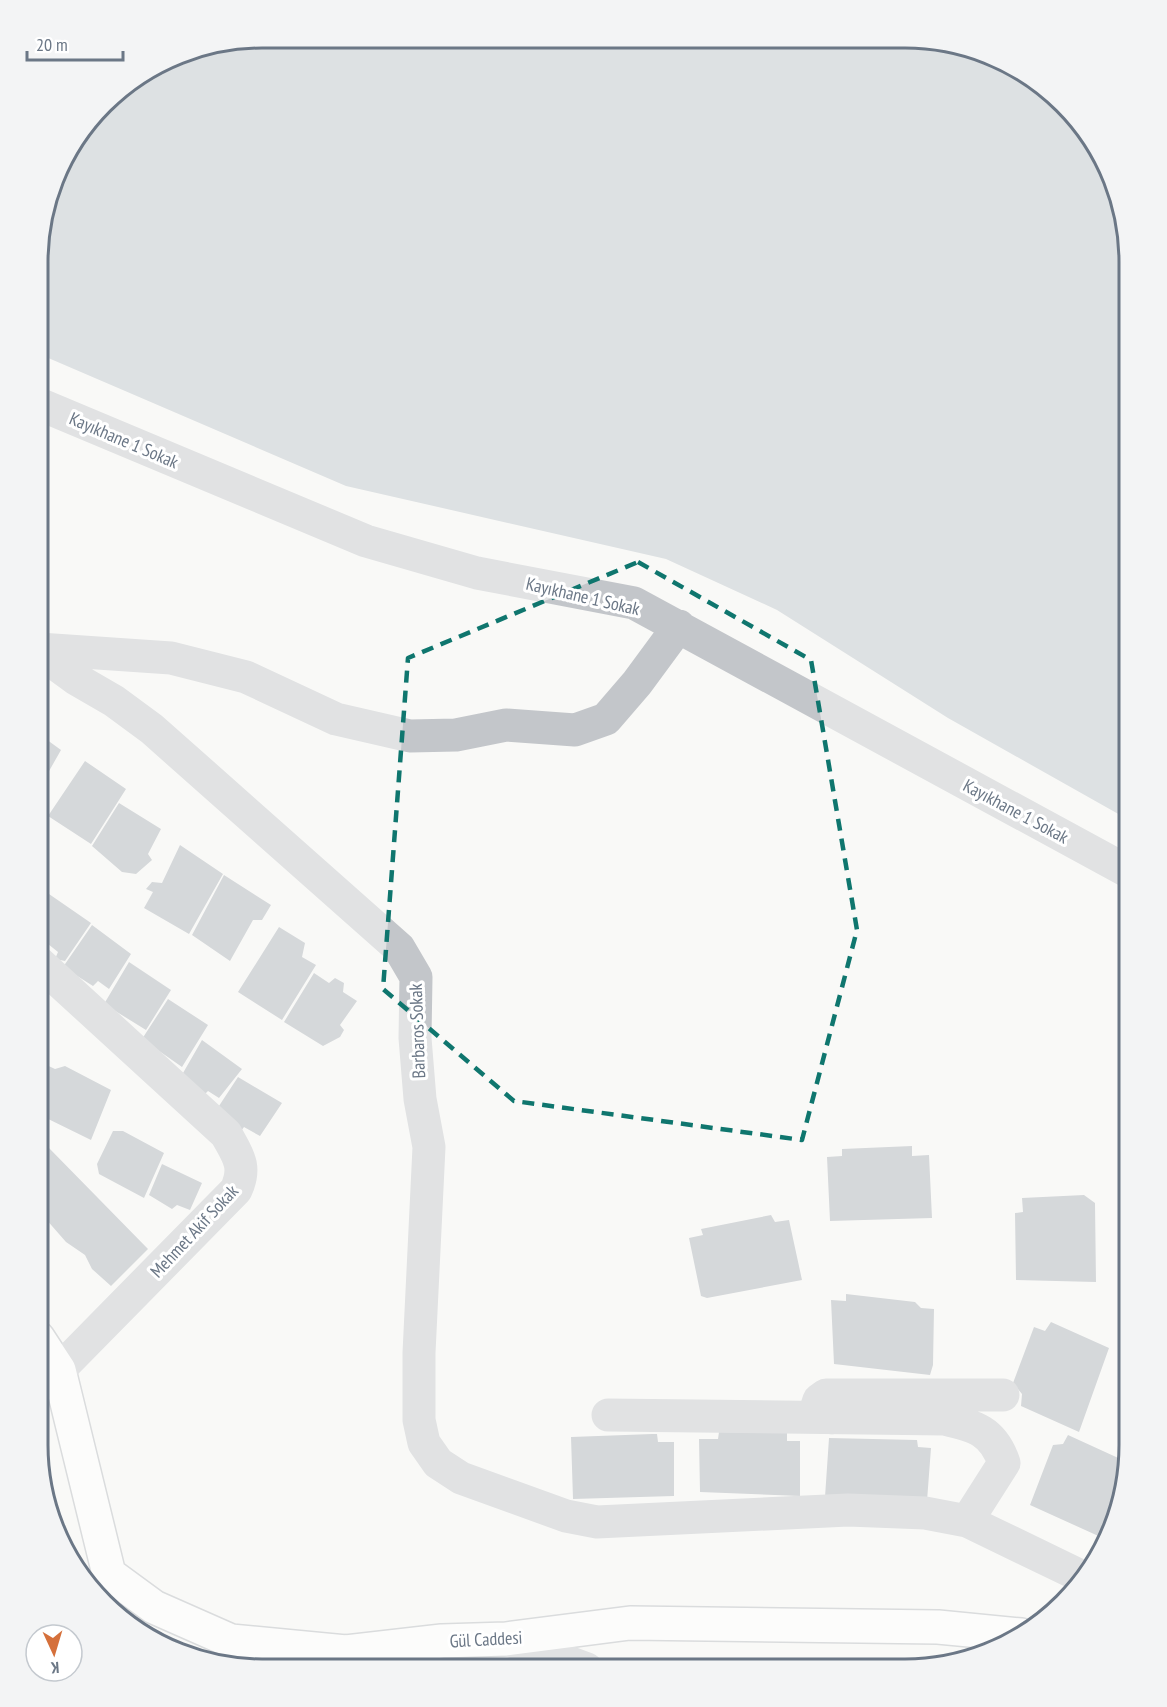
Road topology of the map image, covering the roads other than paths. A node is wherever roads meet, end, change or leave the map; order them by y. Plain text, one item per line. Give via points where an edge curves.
1 (48, 408) edge
2 (679, 626) junction
3 (48, 651) edge
4 (48, 658) edge
5 (1119, 867) edge
6 (48, 971) edge
7 (48, 1353) edge
8 (59, 1370) junction
9 (1003, 1395) dead end
10 (608, 1415) dead end
11 (831, 1418) junction
12 (967, 1521) junction
13 (1071, 1580) edge
14 (103, 1581) edge
15 (1006, 1634) edge
16 (506, 1639) junction
17 (560, 1659) edge

1 - 2 street, Kayıkhane 1 Sokak via 366,541 477,573 634,603
2 - 3 street via 606,718 575,730 506,725 456,735 410,736 336,719 246,677 171,658
2 - 5 street, Kayıkhane 1 Sokak
4 - 12 street, Barbaros Sokak via 152,729 399,948 416,976 416,1048 429,1147 419,1420 424,1443 438,1463 461,1478 566,1516 597,1522 848,1510 925,1513
6 - 8 street, Mehmet Akif Sokak via 226,1134 239,1158 242,1177 236,1190
7 - 8 main road, Gül Caddesi
8 - 14 main road, Gül Caddesi
9 - 11 street via 825,1395 817,1406
10 - 11 street
11 - 12 street via 944,1419 973,1426 989,1436 1004,1463
12 - 13 street, Barbaros Sokak
14 - 16 main road, Gül Caddesi via 231,1641 346,1652 442,1641
15 - 16 main road, Gül Caddesi via 938,1627 630,1623
16 - 17 street

